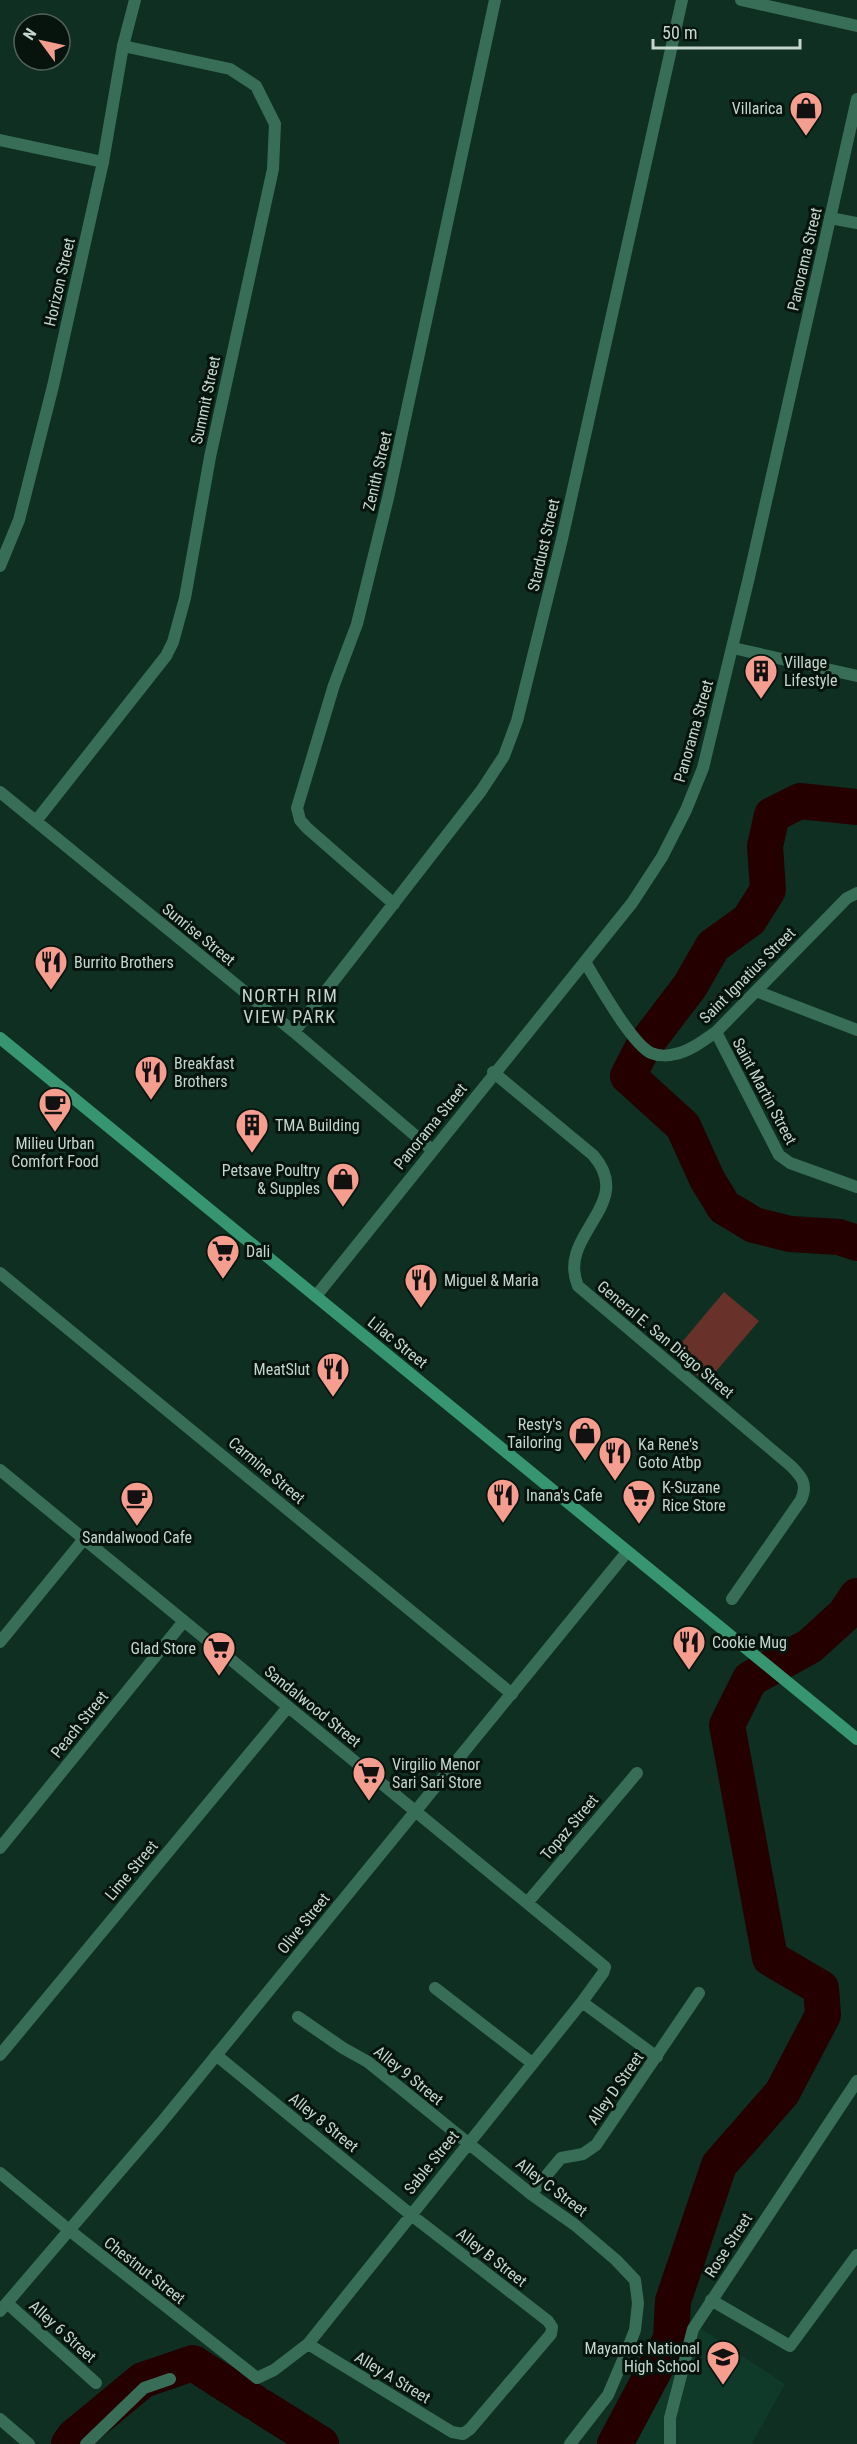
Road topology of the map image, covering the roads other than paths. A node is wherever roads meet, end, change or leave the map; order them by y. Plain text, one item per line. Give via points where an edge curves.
1 (135, 0) edge
2 (495, 0) edge
3 (682, 0) edge
4 (741, 0) edge
5 (857, 26) edge
6 (123, 46) junction
7 (857, 99) edge
8 (0, 140) edge
9 (103, 162) junction
10 (830, 218) junction
11 (857, 223) edge
12 (0, 566) edge
13 (733, 648) junction
14 (857, 676) edge
15 (0, 792) edge
16 (36, 821) junction
17 (857, 893) edge
18 (394, 904) junction
19 (585, 962) junction
20 (756, 991) junction
21 (857, 1030) edge
22 (294, 1032) junction
23 (716, 1032) junction
24 (0, 1038) edge
25 (493, 1072) junction
26 (431, 1149) junction
27 (857, 1187) edge
28 (0, 1273) edge
29 (316, 1296) junction
30 (0, 1470) edge
31 (84, 1539) junction
32 (627, 1552) junction
33 (732, 1599) dead end
34 (184, 1621) junction
35 (0, 1642) edge
36 (512, 1694) junction
37 (288, 1707) junction
38 (857, 1739) edge
39 (637, 1773) dead end
40 (415, 1811) junction
41 (0, 1848) edge
42 (527, 1903) junction
43 (605, 1967) joint
44 (435, 1988) dead end
45 (699, 1993) dead end
46 (582, 2002) junction
47 (298, 2018) dead end
48 (0, 2055) edge
49 (216, 2055) junction
50 (657, 2056) junction
51 (532, 2063) junction
52 (857, 2081) edge
53 (467, 2142) junction
54 (0, 2173) edge
55 (531, 2194) junction
56 (410, 2214) junction
57 (69, 2230) junction
58 (857, 2255) edge
59 (711, 2300) junction
60 (4, 2307) edge
61 (308, 2344) junction
62 (274, 2370) joint
63 (170, 2379) dead end
64 (96, 2383) dead end
65 (0, 2419) edge
66 (463, 2434) joint
67 (29, 2444) edge
68 (86, 2444) edge
69 (570, 2444) edge
70 (670, 2444) edge

1 - 6 street, Horizon Street
2 - 18 street, Zenith Street via 368,583 297,808 307,828
3 - 18 street, Stardust Street via 562,539 517,721 504,756 482,791
4 - 5 street
6 - 9 street, Horizon Street
6 - 16 street, Summit Street via 230,69 256,86 275,124 273,168 173,642
7 - 10 street, Panorama Street
8 - 9 street
9 - 12 street, Horizon Street via 19,520
10 - 11 street
10 - 13 street, Panorama Street
13 - 14 street
13 - 19 street, Panorama Street via 703,768 686,810 632,903
15 - 16 street, Sunrise Street
16 - 22 street, Sunrise Street
17 - 20 street, Saint Ignatius Street via 847,898
18 - 22 street, Stardust Street
19 - 23 street, Saint Ignatius Street via 634,1038 650,1053 676,1054
19 - 25 street, Panorama Street
20 - 21 street
20 - 23 street, Saint Ignatius Street
22 - 26 street, Sunrise Street
23 - 27 street, Saint Martin Street via 779,1155 789,1163
24 - 29 main road, Lilac Street
25 - 26 street, Panorama Street
25 - 33 street, General E. San Diego Street via 593,1155 604,1172 605,1197 573,1262 578,1286 791,1466 804,1482 801,1500
26 - 29 street, Panorama Street
28 - 36 street, Carmine Street
29 - 32 main road, Lilac Street
30 - 31 street, Sandalwood Street
31 - 34 street, Sandalwood Street
31 - 35 street
32 - 36 street, Olive Street
32 - 38 main road, Lilac Street
34 - 37 street, Sandalwood Street
34 - 41 street, Peach Street
36 - 40 street, Olive Street
37 - 40 street, Sandalwood Street
37 - 48 street, Lime Street
39 - 42 street, Topaz Street
40 - 42 street, Sandalwood Street
40 - 49 street, Olive Street
42 - 43 street, Sandalwood Street
43 - 46 street, Sable Street
44 - 51 street
45 - 50 street
46 - 50 street, Alley D Street
46 - 51 street, Sable Street
47 - 53 street, Alley 9 Street via 368,2062
49 - 56 street, Alley 8 Street
49 - 57 street, Olive Street
50 - 55 street, Alley D Street via 596,2145 583,2154 561,2158
51 - 53 street, Sable Street
52 - 59 street, Rose Street
53 - 55 street, Alley C Street
53 - 56 street, Sable Street
54 - 57 street, Chestnut Street
55 - 69 street, Alley C Street via 616,2260 630,2274 638,2290 635,2330 608,2395
56 - 61 street, Sable Street
56 - 66 street, Alley B Street via 552,2327 551,2334
57 - 60 street, Olive Street
57 - 62 street, Chestnut Street via 257,2378
58 - 59 street via 790,2346
59 - 70 street, Rose Street via 693,2329 670,2418
60 - 64 street, Alley 6 Street
61 - 62 street, Sable Street
61 - 66 street, Alley A Street via 452,2432
63 - 68 street via 144,2388
65 - 67 street

